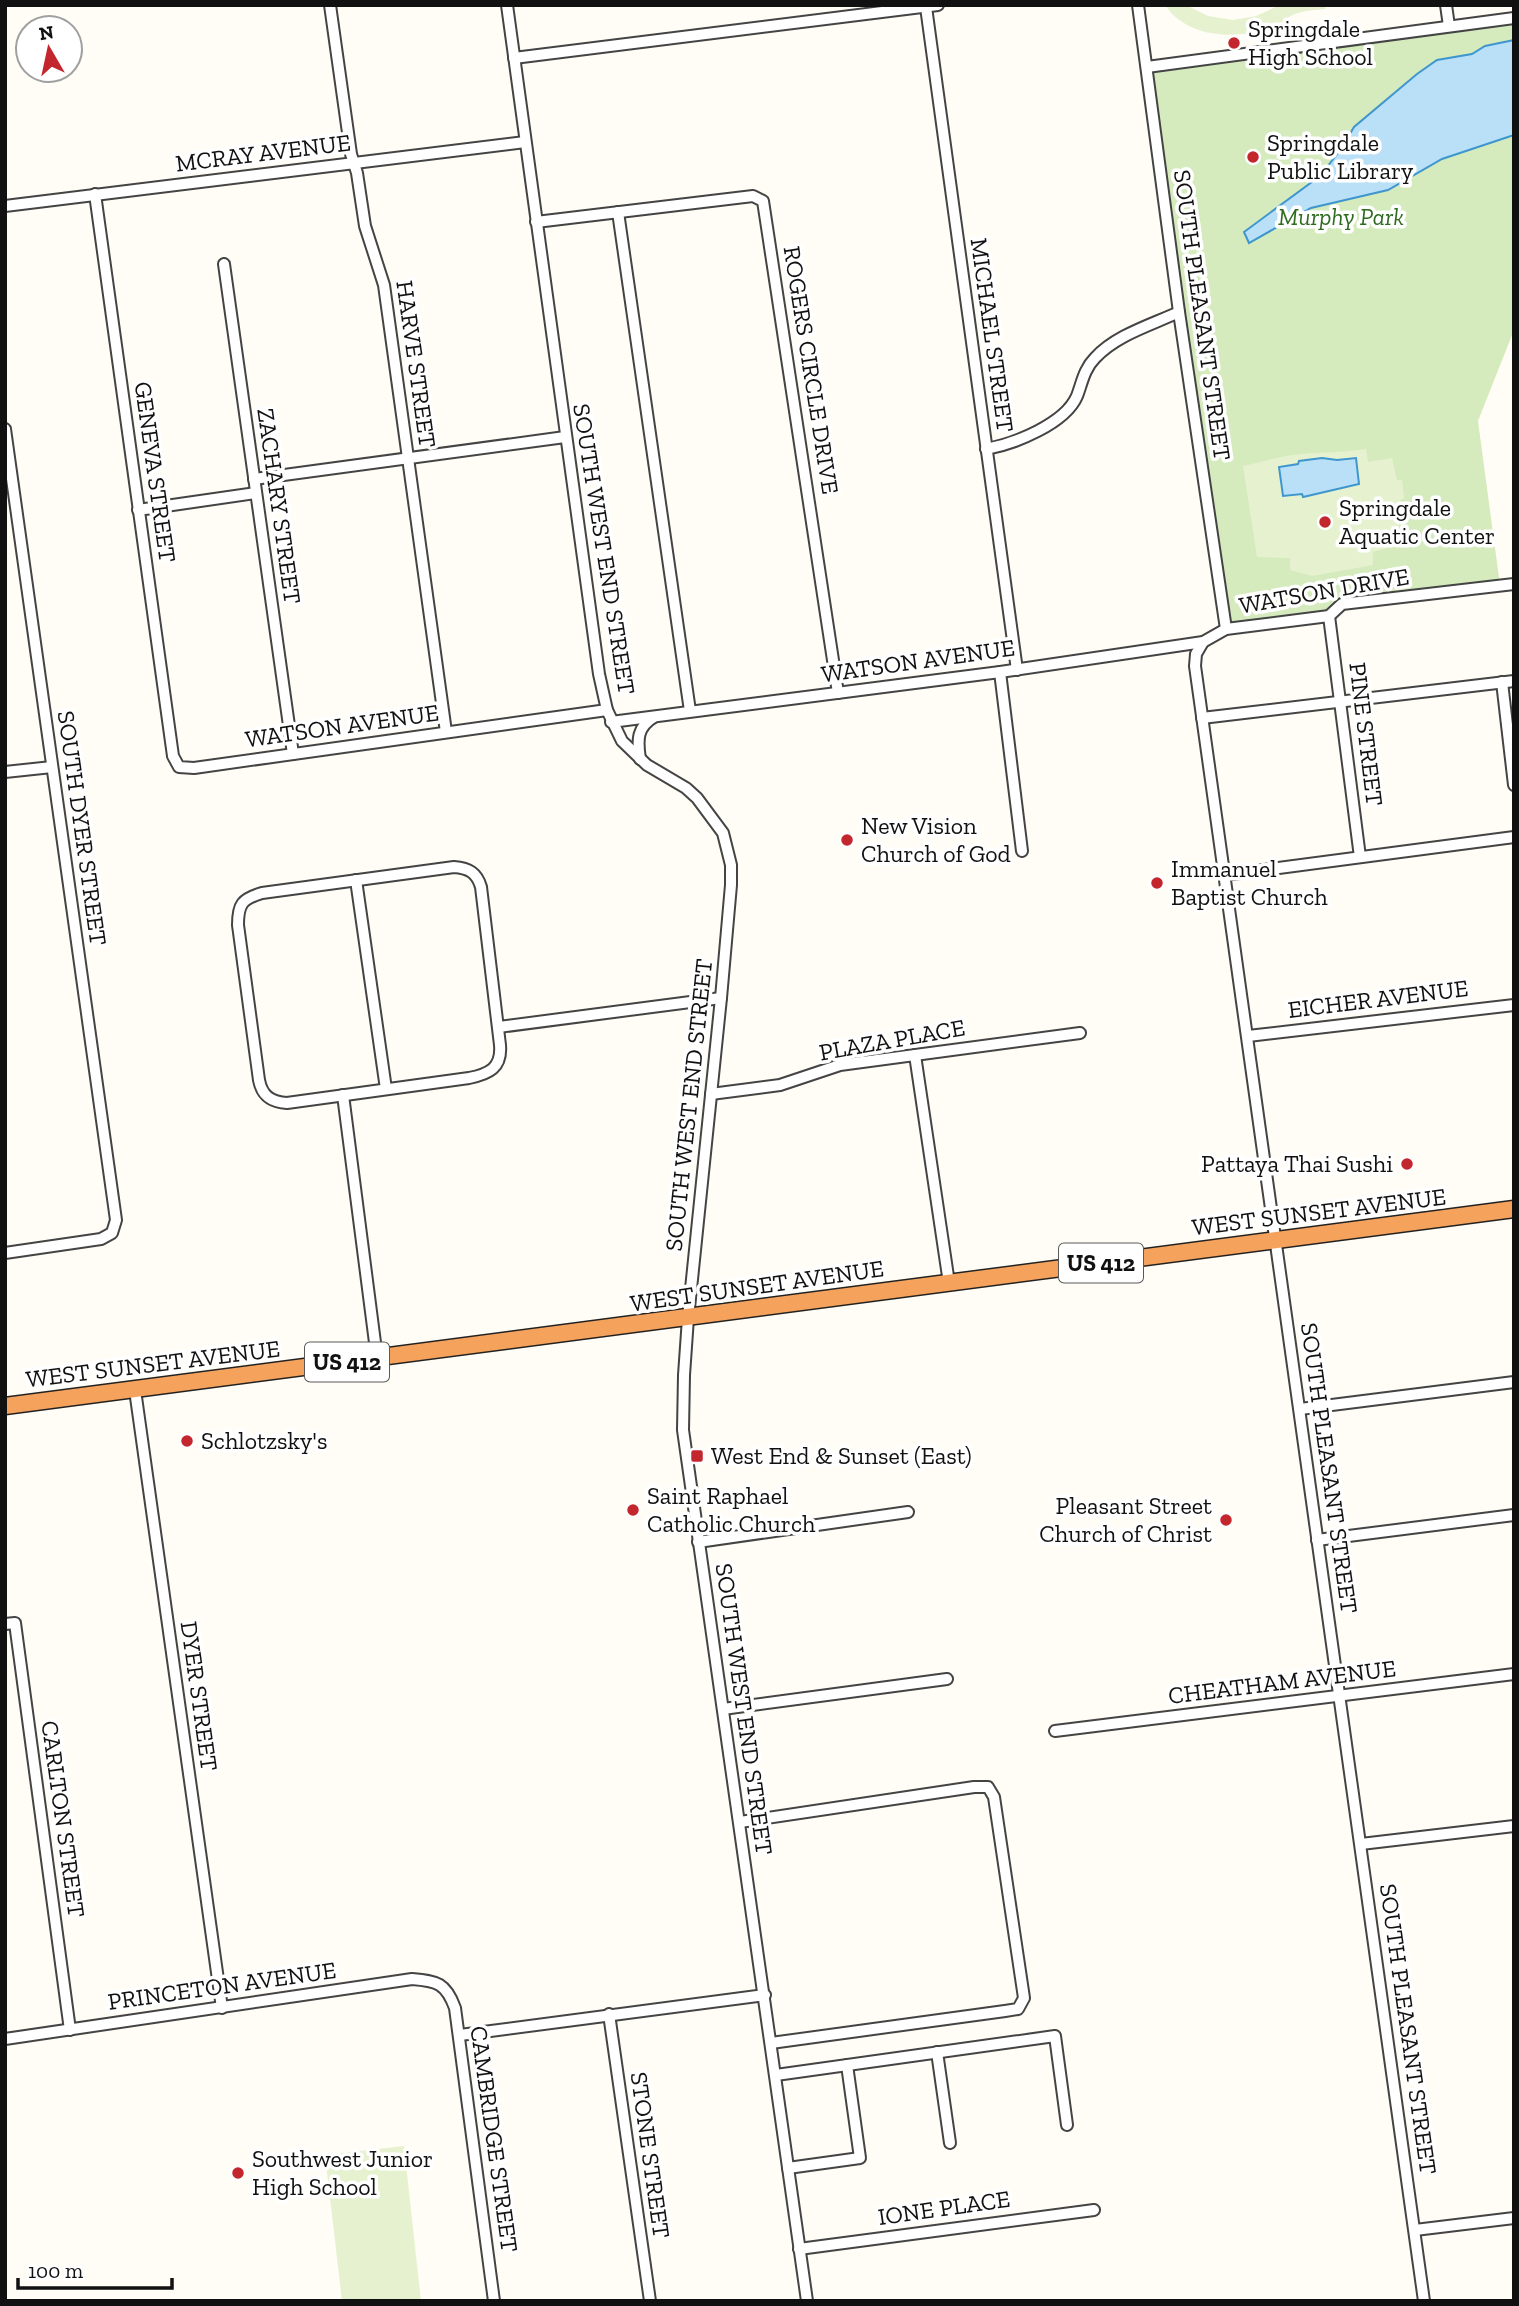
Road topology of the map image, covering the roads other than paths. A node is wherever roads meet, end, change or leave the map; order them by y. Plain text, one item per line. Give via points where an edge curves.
1 (330, 5) edge
2 (507, 5) edge
3 (1138, 5) edge
4 (1446, 5) edge
5 (932, 6) edge
6 (1514, 18) edge
7 (1449, 26) junction
8 (514, 58) junction
9 (1146, 67) junction
10 (526, 142) junction
11 (354, 163) junction
12 (95, 194) junction
13 (5, 206) edge
14 (618, 212) junction
15 (536, 222) junction
16 (223, 264) dead end
17 (1179, 312) junction
18 (5, 429) edge
19 (565, 437) junction
20 (986, 449) junction
21 (408, 458) junction
22 (254, 479) junction
23 (256, 493) junction
24 (138, 510) junction
25 (1514, 583) edge
26 (1329, 616) junction
27 (1226, 629) junction
28 (1203, 642) junction
29 (1017, 670) junction
30 (1000, 672) junction
31 (1508, 681) edge
32 (838, 693) junction
33 (1341, 702) junction
34 (690, 711) junction
35 (609, 716) junction
36 (657, 716) junction
37 (1202, 718) junction
38 (446, 732) junction
39 (293, 754) junction
40 (173, 756) joint
41 (640, 758) junction
42 (52, 767) junction
43 (5, 772) edge
44 (1514, 785) edge
45 (1514, 836) edge
46 (1022, 851) dead end
47 (1360, 857) junction
48 (1225, 875) junction
49 (356, 880) junction
50 (721, 998) junction
51 (1514, 1004) edge
52 (499, 1027) junction
53 (1080, 1033) dead end
54 (1248, 1036) junction
55 (915, 1055) junction
56 (386, 1089) junction
57 (711, 1094) junction
58 (343, 1095) junction
59 (1514, 1209) edge
60 (1277, 1240) junction
61 (5, 1253) edge
62 (949, 1283) junction
63 (688, 1318) junction
64 (377, 1358) junction
65 (1514, 1382) edge
66 (135, 1390) junction
67 (5, 1406) edge
68 (1300, 1409) junction
69 (908, 1512) dead end
70 (1514, 1516) edge
71 (1317, 1540) junction
72 (698, 1542) junction
73 (5, 1625) edge
74 (1514, 1674) edge
75 (947, 1679) dead end
76 (1340, 1695) junction
77 (723, 1709) junction
78 (1055, 1731) dead end
79 (740, 1822) junction
80 (1514, 1826) edge
81 (1361, 1844) junction
82 (443, 1986) joint
83 (765, 1995) junction
84 (222, 2008) junction
85 (608, 2014) junction
86 (70, 2030) junction
87 (460, 2035) junction
88 (5, 2039) edge
89 (771, 2043) junction
90 (937, 2052) junction
91 (847, 2065) junction
92 (776, 2074) junction
93 (1067, 2124) dead end
94 (950, 2143) dead end
95 (788, 2168) junction
96 (1094, 2210) dead end
97 (1514, 2218) edge
98 (1415, 2230) junction
99 (799, 2249) junction
100 (494, 2301) edge
101 (650, 2301) edge
102 (807, 2301) edge
103 (1424, 2301) edge

1 - 11 street, HARVE STREET
2 - 8 street, SOUTH WEST END STREET
3 - 9 street, SOUTH PLEASANT STREET
4 - 7 street
5 - 8 street
5 - 20 street, MICHAEL STREET
6 - 7 street
7 - 9 street
8 - 10 street, SOUTH WEST END STREET
9 - 17 street, SOUTH PLEASANT STREET
10 - 11 street, MCRAY AVENUE
10 - 15 street, SOUTH WEST END STREET
11 - 12 street, MCRAY AVENUE
11 - 21 street, HARVE STREET via 365,226 384,285
12 - 13 street, MCRAY AVENUE
12 - 24 street, GENEVA STREET
14 - 15 street, ROGERS CIRCLE DRIVE
14 - 32 street, ROGERS CIRCLE DRIVE via 753,196 763,201
14 - 34 street
15 - 19 street, SOUTH WEST END STREET
16 - 22 street, ZACHARY STREET
17 - 20 street via 1116,341 1094,358 1076,399 1050,424
17 - 27 street, SOUTH PLEASANT STREET
18 - 42 street, SOUTH DYER STREET
19 - 21 street
19 - 35 street, SOUTH WEST END STREET
20 - 29 street, MICHAEL STREET
21 - 22 street
21 - 38 street, HARVE STREET
22 - 23 street, ZACHARY STREET
23 - 24 street
23 - 39 street, ZACHARY STREET
24 - 40 street, GENEVA STREET
25 - 26 street, WATSON DRIVE via 1342,604
26 - 27 street, WATSON DRIVE
26 - 33 street, PINE STREET
27 - 28 street, WATSON AVENUE
28 - 29 street, WATSON AVENUE
28 - 37 street, SOUTH PLEASANT STREET via 1195,666
29 - 30 street, WATSON AVENUE
30 - 32 street, WATSON AVENUE
30 - 46 street
31 - 33 street
31 - 44 street
32 - 34 street, WATSON AVENUE
33 - 37 street
33 - 47 street, PINE STREET
34 - 36 street, WATSON AVENUE
35 - 36 street, WATSON AVENUE
35 - 38 street, WATSON AVENUE
35 - 41 street, SOUTH WEST END STREET via 622,741
36 - 41 street via 640,728
37 - 48 street, SOUTH PLEASANT STREET
38 - 39 street, WATSON AVENUE
39 - 40 street, WATSON AVENUE via 185,768 179,767
41 - 50 street, SOUTH WEST END STREET via 692,793 723,833 731,885
42 - 43 street
42 - 61 street, SOUTH DYER STREET via 116,1220 113,1233 101,1239
45 - 47 street
47 - 48 street
48 - 54 street, SOUTH PLEASANT STREET
49 - 52 street via 454,867 474,872 481,887
49 - 56 street
49 - 58 street via 249,897 238,913 261,1090 277,1102
50 - 52 street
50 - 57 street, SOUTH WEST END STREET
51 - 54 street, EICHER AVENUE
52 - 56 street via 499,1061 485,1075
53 - 55 street, PLAZA PLACE
54 - 60 street, SOUTH PLEASANT STREET
55 - 57 street, PLAZA PLACE via 840,1065 780,1085
55 - 62 street
56 - 58 street
57 - 63 street, SOUTH WEST END STREET
58 - 64 street
59 - 60 highway, WEST SUNSET AVENUE / US 412
60 - 62 highway, WEST SUNSET AVENUE / US 412
60 - 68 street, SOUTH PLEASANT STREET
62 - 63 highway, WEST SUNSET AVENUE / US 412
63 - 64 highway, WEST SUNSET AVENUE / US 412
63 - 72 street, SOUTH WEST END STREET via 683,1430
64 - 66 highway, WEST SUNSET AVENUE / US 412
65 - 68 street
66 - 67 highway, WEST SUNSET AVENUE / US 412
66 - 84 street, DYER STREET
68 - 71 street, SOUTH PLEASANT STREET
69 - 72 street
70 - 71 street
71 - 76 street, SOUTH PLEASANT STREET
72 - 77 street, SOUTH WEST END STREET
73 - 86 street, CARLTON STREET via 15,1623
74 - 76 street, CHEATHAM AVENUE
75 - 77 street
76 - 78 street, CHEATHAM AVENUE
76 - 81 street, SOUTH PLEASANT STREET
77 - 79 street, SOUTH WEST END STREET
79 - 83 street, SOUTH WEST END STREET
79 - 89 street via 988,1787 994,1797 1024,1998 1018,2008 1005,2011
80 - 81 street
81 - 98 street, SOUTH PLEASANT STREET
82 - 84 street, PRINCETON AVENUE via 412,1979
82 - 87 street, CAMBRIDGE STREET via 456,2008
83 - 85 street
83 - 89 street, SOUTH WEST END STREET
84 - 86 street, PRINCETON AVENUE
85 - 87 street
85 - 101 street, STONE STREET
86 - 88 street, PRINCETON AVENUE
87 - 100 street, CAMBRIDGE STREET
89 - 92 street, SOUTH WEST END STREET
90 - 91 street
90 - 93 street via 1055,2036
90 - 94 street
91 - 92 street
91 - 95 street via 860,2158
92 - 95 street, SOUTH WEST END STREET
95 - 99 street, SOUTH WEST END STREET
96 - 99 street, IONE PLACE
97 - 98 street
98 - 103 street, SOUTH PLEASANT STREET
99 - 102 street, SOUTH WEST END STREET

